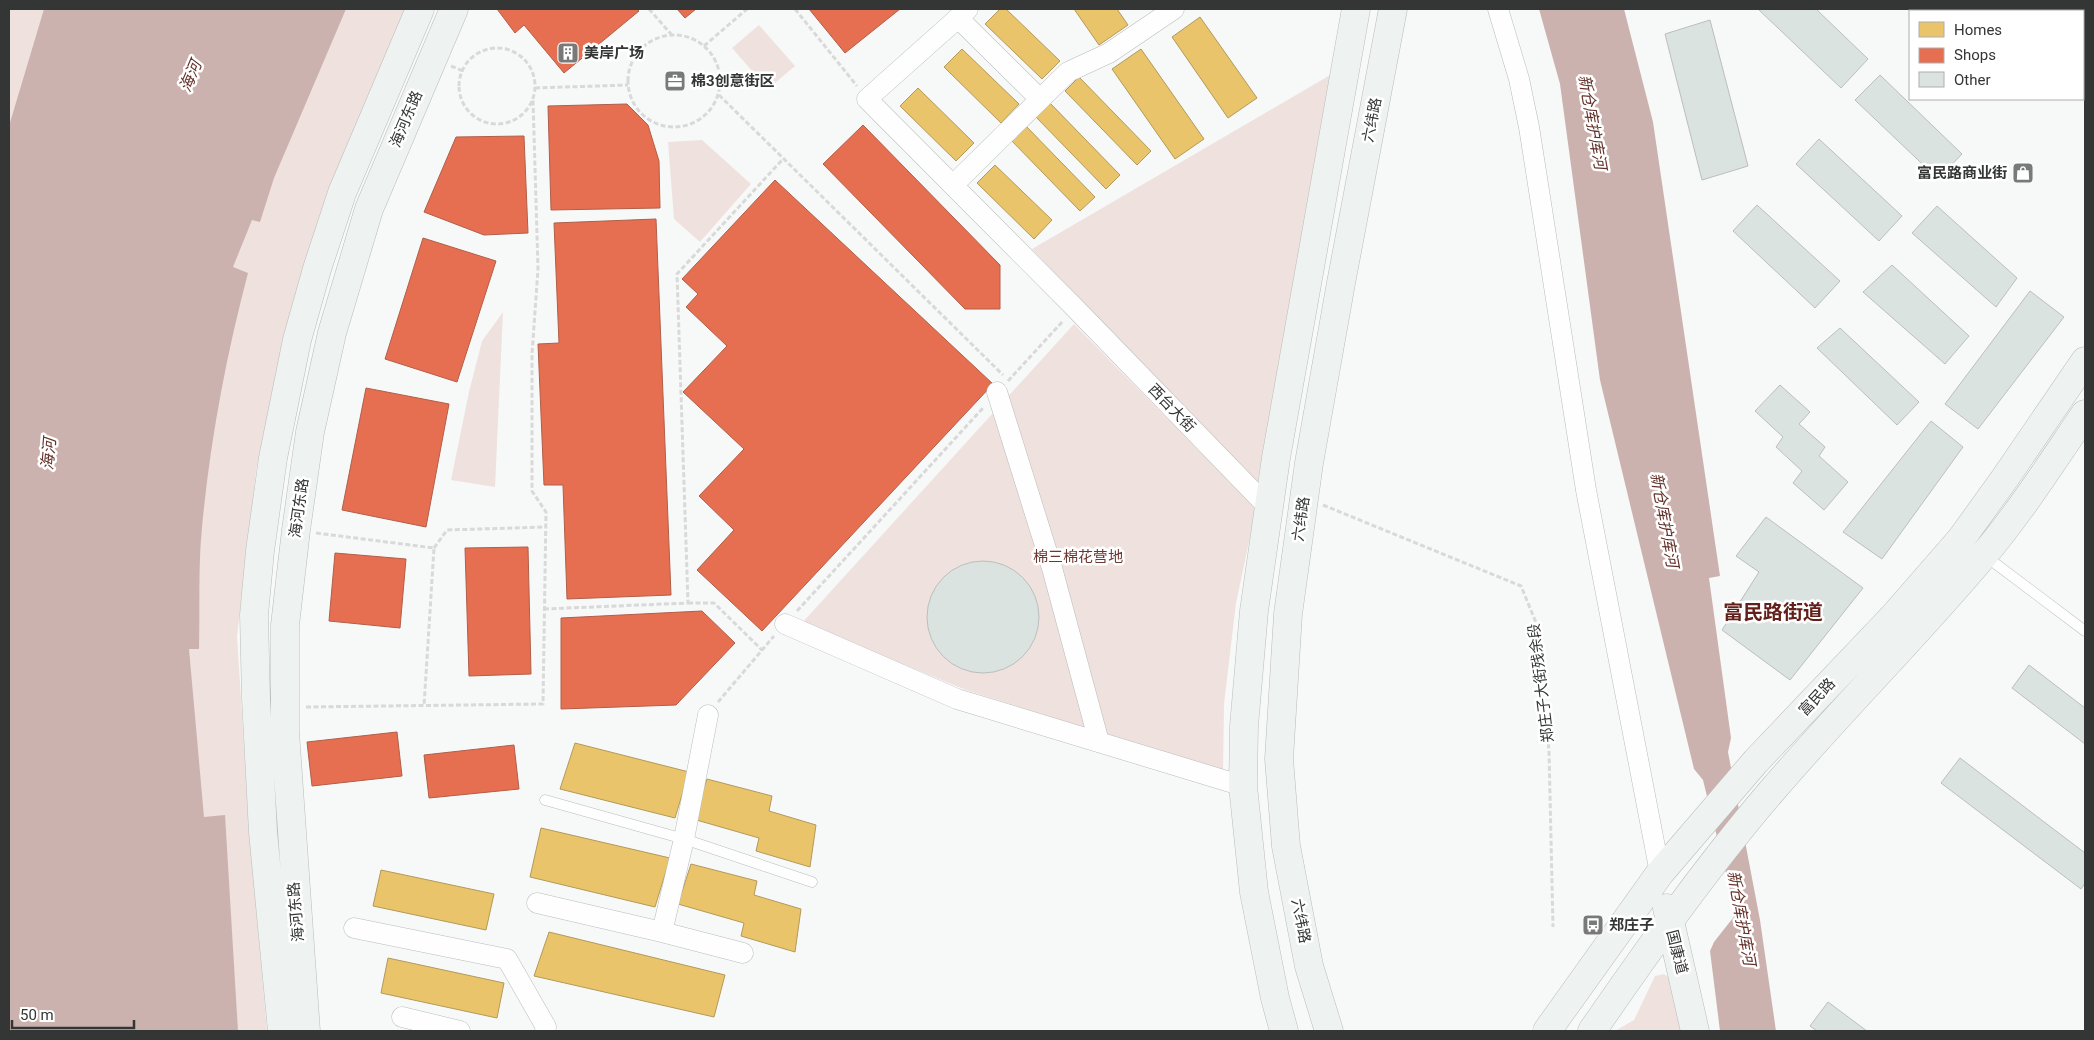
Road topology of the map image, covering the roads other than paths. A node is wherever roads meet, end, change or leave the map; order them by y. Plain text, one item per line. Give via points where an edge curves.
1 (420, 9) edge
2 (454, 9) edge
3 (1174, 9) edge
4 (1356, 9) edge
5 (1393, 9) edge
6 (1498, 9) edge
7 (963, 13) edge
8 (1040, 99) junction
9 (953, 185) junction
10 (2085, 361) edge
11 (1003, 386) road end
12 (2085, 414) edge
13 (1269, 508) junction
14 (1972, 547) junction
15 (785, 624) road end
16 (2085, 631) edge
17 (708, 715) road end
18 (1099, 742) junction
19 (1243, 786) junction
20 (544, 800) dead end
21 (684, 839) junction
22 (1660, 873) junction
23 (812, 882) dead end
24 (537, 903) dead end
25 (1670, 920) junction
26 (354, 928) dead end
27 (662, 932) junction
28 (743, 953) dead end
29 (402, 1017) dead end
30 (282, 1031) edge
31 (306, 1031) edge
32 (460, 1031) edge
33 (545, 1031) edge
34 (1284, 1031) edge
35 (1329, 1031) edge
36 (1547, 1031) edge
37 (1592, 1031) edge
38 (1695, 1031) edge

1 - 30 main road, 海河东路 via 342,193 317,269 293,358 273,458 261,542 254,615 256,699 263,832
2 - 31 main road, 海河东路 via 369,209 332,333 310,432 285,625 285,732
3 - 8 street via 1109,53 1068,72
4 - 13 main road
5 - 35 main road, 六纬路 via 1341,283 1304,497 1288,614 1279,759 1290,864 1309,966
6 - 22 street via 1519,78 1529,127 1586,490
7 - 8 street
7 - 9 street, 西台大街 via 867,99
8 - 9 street
9 - 13 street, 西台大街
10 - 14 main road, 富民路 via 2005,478
11 - 18 street
12 - 14 main road, 富民路 via 2030,496
13 - 19 main road via 1254,611 1244,726
14 - 16 lane
14 - 22 main road, 富民路 via 1894,616 1756,761
14 - 25 main road, 富民路
15 - 18 street via 957,699
17 - 21 street
18 - 19 street
19 - 34 main road via 1254,892
20 - 21 lane
21 - 23 lane
21 - 27 street
22 - 25 main road, 国康道
22 - 36 main road, 富民路
24 - 27 street
25 - 37 main road, 富民路
25 - 38 main road, 国康道
26 - 33 street via 507,958 546,1026
27 - 28 street
29 - 32 street

